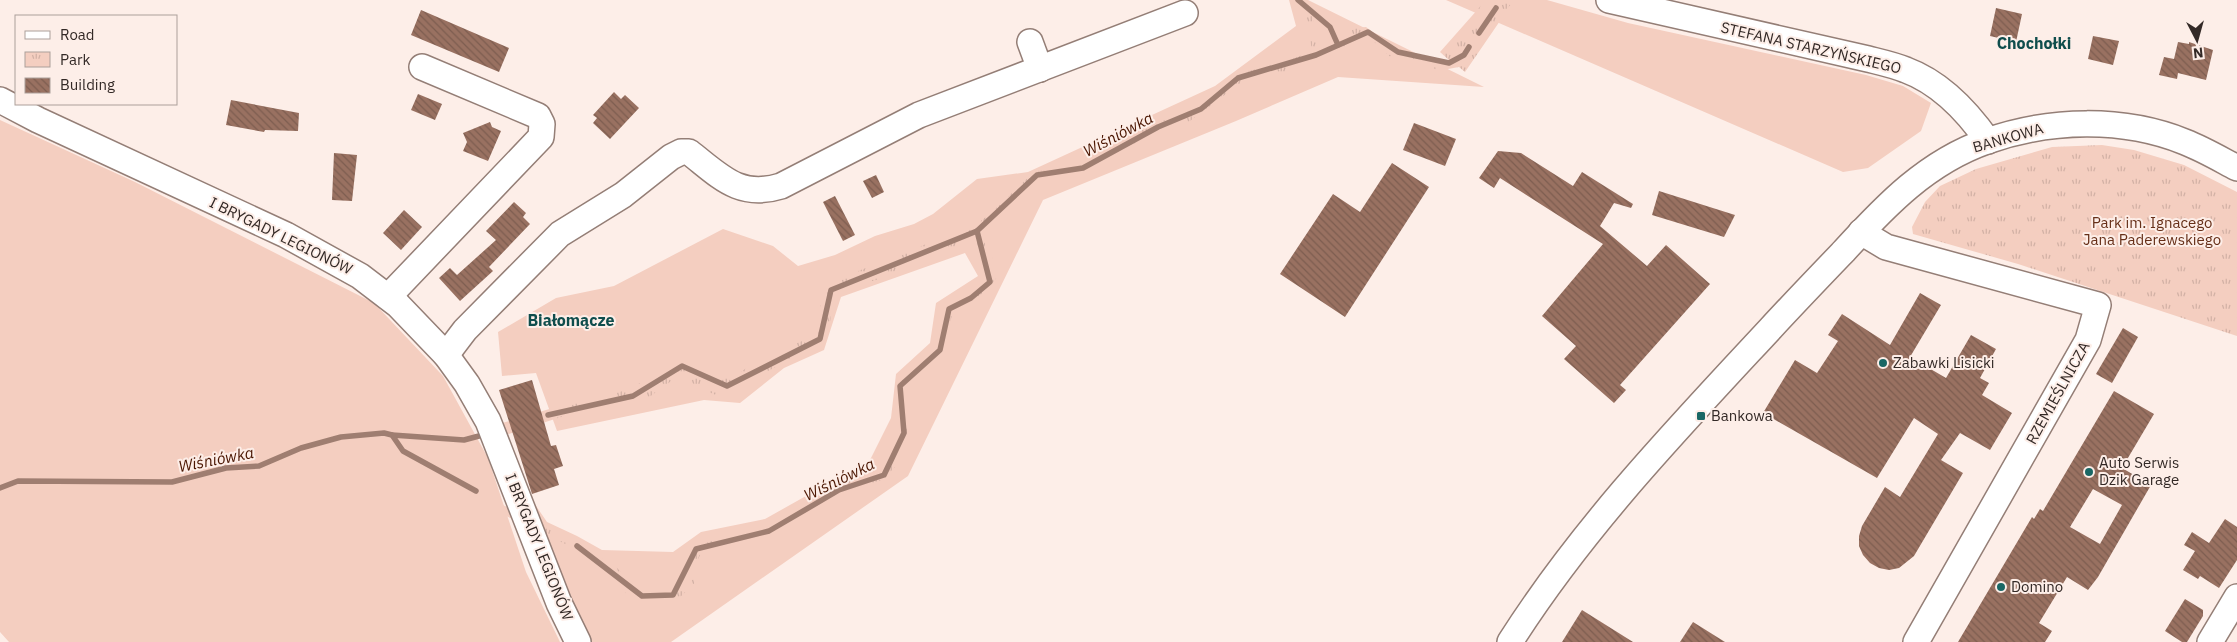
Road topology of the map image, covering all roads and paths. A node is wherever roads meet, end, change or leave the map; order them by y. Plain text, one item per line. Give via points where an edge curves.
1 (1609, 0) edge
2 (1185, 13) dead end
3 (1030, 42) dead end
4 (422, 67) dead end
5 (1040, 69) junction
6 (0, 100) edge
7 (1988, 141) junction
8 (2237, 168) edge
9 (1861, 232) junction
10 (388, 297) junction
11 (446, 355) junction
12 (2237, 597) edge
13 (578, 642) edge
14 (1510, 642) edge
15 (1916, 642) edge
16 (2210, 642) edge

1 - 7 street, STEFANA STARZYŃSKIEGO via 1906,70 1928,81 1960,106
2 - 5 street
3 - 5 street
4 - 10 street via 538,116 542,124 541,137
5 - 11 street via 919,115 766,191 734,185 689,152 681,152 623,195 560,234 465,330
6 - 10 street, I BRYGADY LEGIONÓW via 286,235 360,276
7 - 8 street, BANKOWA via 2052,126 2111,124 2162,134
7 - 9 street, BANKOWA via 1958,153 1919,177
9 - 14 street, BANKOWA via 1605,511 1562,565
9 - 15 street, RZEMIEŚLNICZA via 1886,248 2098,305 2088,340
10 - 11 street, I BRYGADY LEGIONÓW
11 - 13 street, I BRYGADY LEGIONÓW via 488,421 559,603
12 - 16 street

